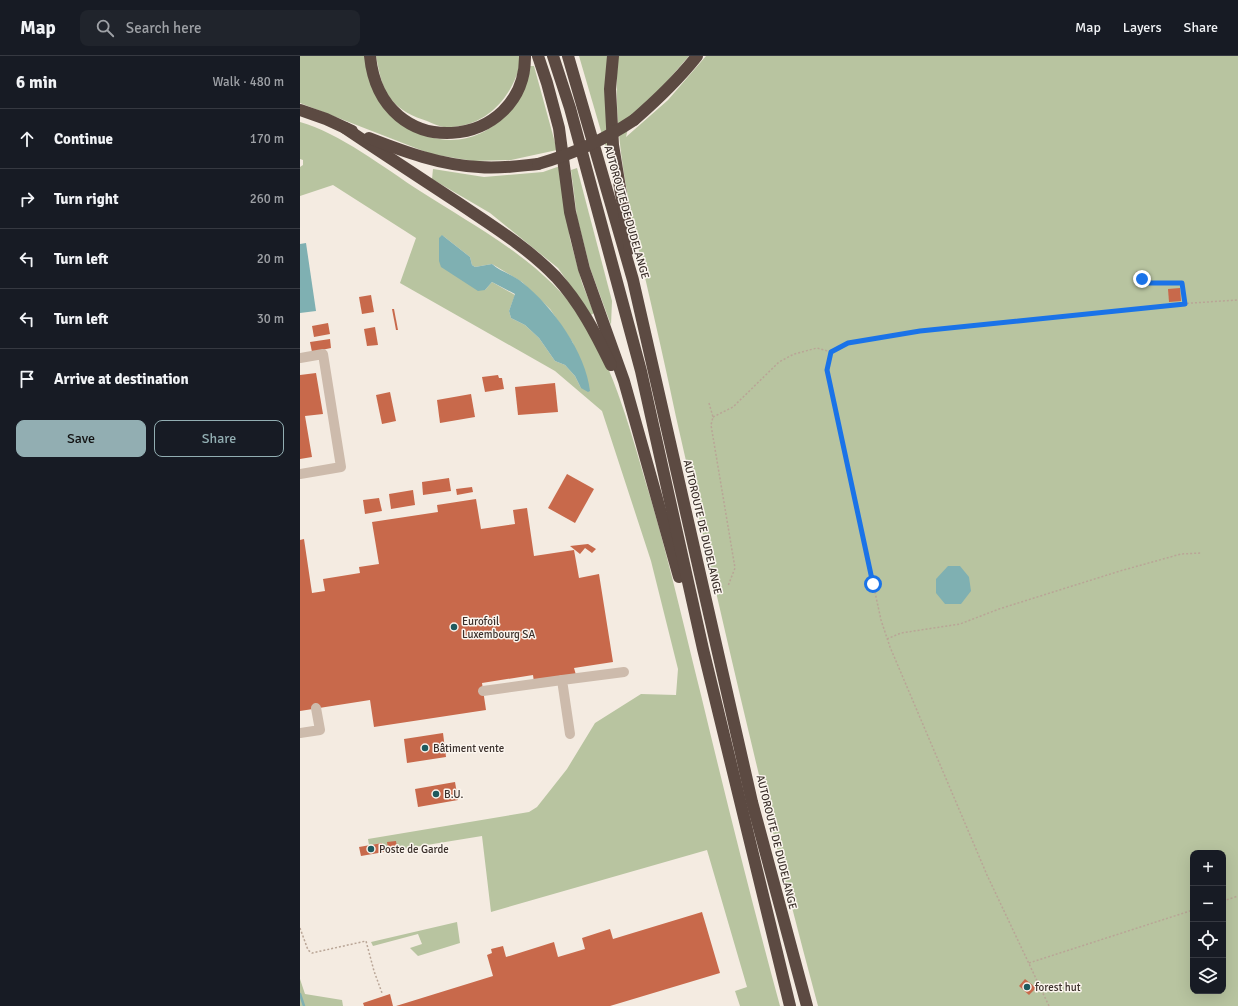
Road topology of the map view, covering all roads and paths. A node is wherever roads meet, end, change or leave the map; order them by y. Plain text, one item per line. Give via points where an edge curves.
1 (370, 56) edge
2 (525, 56) edge
3 (538, 56) edge
4 (553, 56) edge
5 (568, 56) edge
6 (613, 56) edge
7 (697, 56) edge
8 (300, 110) edge
9 (345, 128) junction
10 (1137, 271) dead end
11 (633, 280) junction
12 (1238, 300) edge
13 (1185, 304) junction
14 (831, 352) junction
15 (300, 358) edge
16 (709, 404) dead end
17 (714, 417) junction
18 (636, 426) junction
19 (300, 474) edge
20 (1201, 553) dead end
21 (728, 586) dead end
22 (887, 639) junction
23 (703, 649) junction
24 (624, 672) dead end
25 (562, 680) junction
26 (483, 691) dead end
27 (316, 708) dead end
28 (300, 733) edge
29 (570, 734) dead end
30 (1238, 896) edge
31 (1226, 900) edge
32 (1190, 911) edge
33 (300, 928) edge
34 (1029, 964) junction
35 (382, 993) dead end
36 (790, 1006) edge
37 (807, 1006) edge
38 (1049, 1006) edge

1 - 2 highway via 372,74 379,92 400,118 414,126 447,134 473,129 497,116 512,101 520,86
3 - 18 highway via 559,128 576,240 624,381
4 - 23 highway via 570,108 640,371
5 - 11 highway, AUTOROUTE DE DUDELANGE
6 - 11 highway via 610,88 613,145
7 - 9 highway, bridge via 660,98 634,120 578,151 538,164 505,167 458,165 424,158
8 - 9 highway
9 - 18 highway via 484,220 531,254 556,278 578,304 594,331
10 - 13 path via 1147,283 1182,283
11 - 37 highway, AUTOROUTE DE DUDELANGE via 752,802
12 - 13 path
13 - 14 path via 920,331 848,343
14 - 17 path via 817,348 794,354 779,362 732,407
14 - 22 path via 827,370
15 - 19 lane via 323,354 341,467
16 - 17 path
17 - 21 path via 711,426 735,568
18 - 23 highway
20 - 22 path via 1181,554 999,609 960,624 901,633
22 - 34 path via 987,875
23 - 36 highway
24 - 25 lane
25 - 26 lane
25 - 29 lane
27 - 28 lane via 320,730
30 - 31 path
32 - 34 path
33 - 35 path via 308,950 312,952 366,941
34 - 38 path

